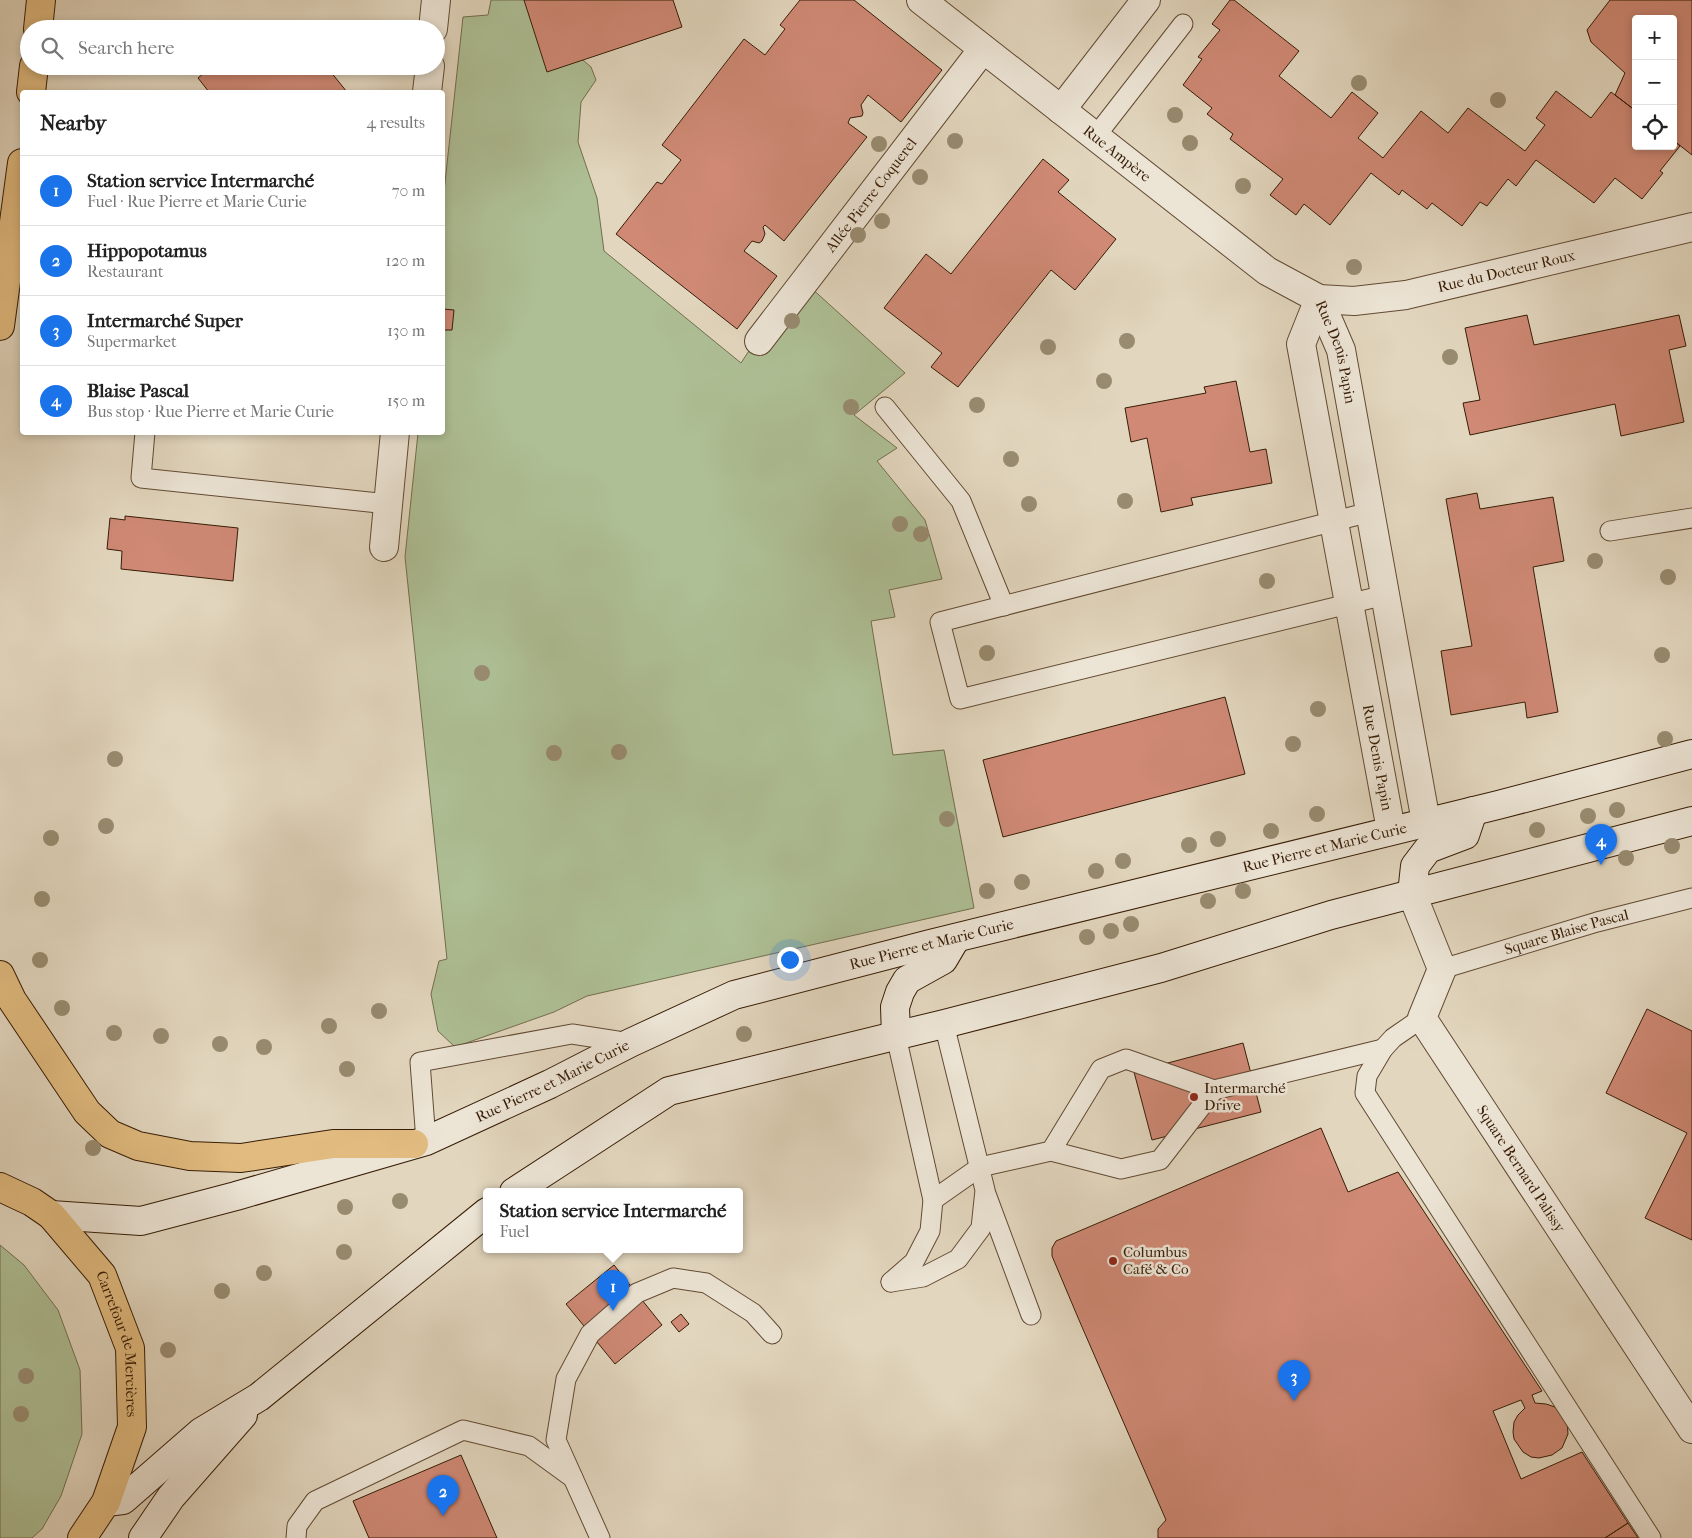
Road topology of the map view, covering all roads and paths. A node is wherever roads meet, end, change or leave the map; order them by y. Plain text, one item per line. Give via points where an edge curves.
1 (41, 0) edge
2 (436, 0) edge
3 (920, 0) edge
4 (1146, 0) edge
5 (39, 20) edge
6 (434, 20) edge
7 (1183, 24) dead end
8 (983, 49) junction
9 (33, 75) edge
10 (429, 75) edge
11 (31, 90) edge
12 (427, 90) edge
13 (1061, 110) junction
14 (1095, 137) junction
15 (20, 178) edge
16 (1692, 227) edge
17 (1319, 299) junction
18 (0, 326) edge
19 (759, 341) dead end
20 (885, 407) dead end
21 (145, 435) edge
22 (395, 435) edge
23 (388, 504) junction
24 (1370, 512) junction
25 (1692, 518) edge
26 (1334, 521) junction
27 (1610, 531) dead end
28 (384, 548) dead end
29 (1385, 595) junction
30 (1349, 603) junction
31 (1004, 606) junction
32 (1692, 754) edge
33 (1473, 811) junction
34 (1692, 821) edge
35 (1426, 822) junction
36 (1391, 830) junction
37 (1412, 894) junction
38 (1692, 898) edge
39 (956, 938) junction
40 (1442, 969) junction
41 (0, 975) edge
42 (1422, 1018) junction
43 (944, 1024) junction
44 (896, 1036) junction
45 (630, 1043) junction
46 (1382, 1049) junction
47 (1214, 1090) junction
48 (420, 1143) junction
49 (1051, 1151) junction
50 (980, 1167) junction
51 (0, 1176) edge
52 (0, 1187) edge
53 (520, 1188) edge
54 (984, 1190) junction
55 (933, 1200) junction
56 (42, 1209) junction
57 (483, 1215) edge
58 (1032, 1315) dead end
59 (772, 1334) dead end
60 (259, 1397) junction
61 (1692, 1429) edge
62 (574, 1479) junction
63 (106, 1502) junction
64 (82, 1538) edge
65 (143, 1538) edge
66 (296, 1538) edge
67 (600, 1538) edge
68 (1651, 1538) edge

1 - 5 main road
2 - 6 main road
3 - 8 main road, Rue Ampère
4 - 13 main road
7 - 14 lane
8 - 13 main road, Rue Ampère
8 - 19 main road, Allée Pierre Coquerel
9 - 11 main road
10 - 12 main road
13 - 14 main road, Rue Ampère
14 - 17 main road, Rue Ampère via 1267,271
15 - 18 main road
16 - 17 main road, Rue du Docteur Roux via 1406,295 1354,301
17 - 24 main road, Rue Denis Papin via 1341,350
17 - 26 main road, Rue Denis Papin via 1301,344
20 - 31 lane via 961,501
21 - 23 lane via 141,478
22 - 23 main road
23 - 28 main road
24 - 26 lane
24 - 29 main road, Rue Denis Papin
25 - 27 lane
26 - 30 main road, Rue Denis Papin
26 - 31 lane
29 - 30 lane
29 - 35 main road, Rue Denis Papin
30 - 31 lane via 960,699 940,622
30 - 36 main road, Rue Denis Papin
32 - 33 main road, Rue Pierre et Marie Curie
33 - 35 main road, Rue Pierre et Marie Curie
33 - 37 main road via 1465,835 1428,849 1415,866
34 - 37 main road
35 - 36 main road, Rue Pierre et Marie Curie
36 - 39 main road, Rue Pierre et Marie Curie
37 - 40 main road
37 - 43 main road via 1332,915 1162,968
38 - 40 lane, Square Blaise Pascal via 1597,922
39 - 44 main road via 943,960 907,980 895,1007
39 - 45 main road, Rue Pierre et Marie Curie via 734,995
40 - 42 main road
41 - 48 main road via 12,1000 87,1112 110,1134 138,1146 190,1156 241,1158 333,1144
42 - 46 lane
42 - 61 main road, Square Bernard Palissy
43 - 44 main road
43 - 50 lane
44 - 53 main road via 669,1091
44 - 55 lane
45 - 48 main road, Rue Pierre et Marie Curie via 550,1084
45 - 48 lane via 572,1034 420,1062
46 - 47 lane
46 - 68 lane via 1367,1076 1365,1093
47 - 49 lane via 1160,1160 1121,1169
47 - 49 lane via 1126,1059 1101,1069
48 - 56 main road, Rue Pierre et Marie Curie via 141,1221
49 - 50 lane
50 - 54 lane
50 - 55 lane
51 - 56 main road
52 - 56 main road, Carrefour de Mercières
54 - 55 lane via 981,1228 958,1259 924,1277 890,1282 914,1262 930,1231
54 - 58 lane
56 - 63 main road, Carrefour de Mercières via 102,1275 130,1348 132,1427
57 - 60 main road
59 - 62 lane via 753,1313 706,1283 673,1278 637,1293 590,1334 566,1379 556,1440
60 - 63 main road via 201,1432 123,1500
60 - 65 main road via 172,1497
62 - 66 lane via 529,1446 463,1430 315,1501 297,1526
62 - 67 lane
63 - 64 main road, Carrefour de Mercières

